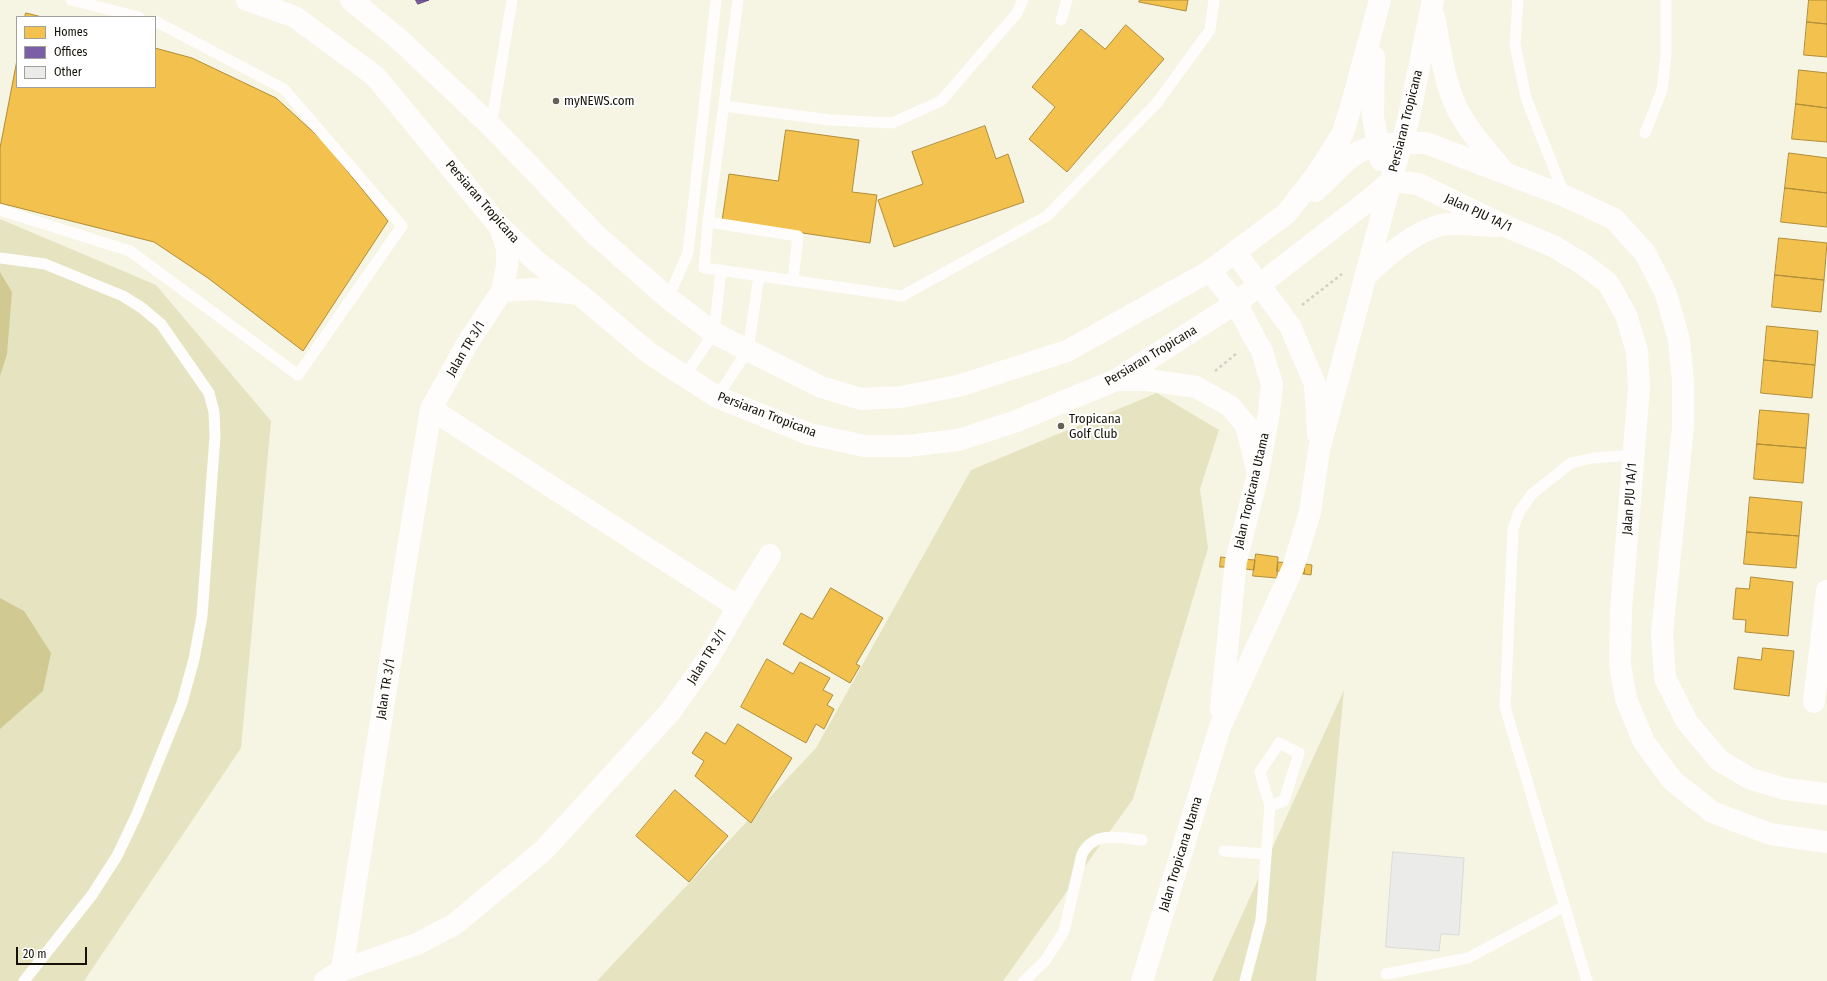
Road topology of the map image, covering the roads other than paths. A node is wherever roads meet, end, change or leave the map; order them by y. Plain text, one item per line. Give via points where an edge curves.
1 (71, 0) edge
2 (247, 0) edge
3 (352, 0) edge
4 (512, 0) edge
5 (716, 0) edge
6 (738, 0) edge
7 (1023, 0) edge
8 (1067, 0) edge
9 (1214, 0) edge
10 (1518, 0) edge
11 (1666, 0) edge
12 (1380, 2) edge
13 (1433, 4) edge
14 (134, 16) edge
15 (1061, 20) dead end
16 (156, 22) edge
17 (724, 106) junction
18 (491, 126) junction
19 (1644, 133) dead end
20 (1401, 143) junction
21 (1378, 147) junction
22 (1504, 172) junction
23 (1391, 181) junction
24 (1565, 196) junction
25 (0, 210) edge
26 (1287, 212) junction
27 (708, 222) junction
28 (1504, 226) junction
29 (500, 227) junction
30 (1236, 252) junction
31 (0, 258) edge
32 (721, 270) junction
33 (1210, 271) junction
34 (759, 276) junction
35 (1365, 277) junction
36 (793, 280) junction
37 (1260, 285) junction
38 (502, 291) junction
39 (579, 294) junction
40 (668, 298) junction
41 (1236, 303) junction
42 (714, 333) junction
43 (748, 350) junction
44 (684, 377) junction
45 (1116, 380) junction
46 (717, 397) junction
47 (431, 409) junction
48 (1320, 450) junction
49 (1633, 455) junction
50 (1258, 474) junction
51 (770, 555) dead end
52 (1827, 591) edge
53 (738, 606) junction
54 (1814, 702) dead end
55 (1220, 727) junction
56 (1827, 794) edge
57 (1270, 806) junction
58 (1142, 840) dead end
59 (1827, 842) edge
60 (1224, 851) dead end
61 (1266, 854) junction
62 (1565, 906) junction
63 (1386, 974) dead end
64 (333, 976) edge
65 (24, 981) edge
66 (1024, 981) edge
67 (1142, 981) edge
68 (1245, 981) edge
69 (1587, 981) edge

1 - 14 lane
2 - 29 main road, Persiaran Tropicana via 295,17 375,76
3 - 18 main road via 400,40
4 - 18 lane
5 - 40 lane via 688,253
6 - 17 lane
7 - 17 lane via 1017,13 941,101 892,122 830,120
8 - 15 lane
9 - 36 lane via 1210,30 1156,104 1047,216 902,296
10 - 24 lane via 1515,44 1526,98
11 - 19 lane via 1666,55 1662,90
12 - 21 main road via 1373,74 1373,117
12 - 26 main road via 1342,135 1318,174
13 - 20 main road, Persiaran Tropicana
13 - 22 main road via 1446,78 1455,105 1470,129
16 - 25 lane via 284,89 402,226 298,375 130,251
17 - 27 lane
18 - 40 main road via 596,235
20 - 21 main road
20 - 22 main road via 1426,143
20 - 23 main road, Persiaran Tropicana
21 - 23 main road
21 - 26 main road via 1367,148 1353,156 1329,180
22 - 24 main road
23 - 28 main road, Jalan PJU 1A/1 via 1418,184
23 - 35 main road, Jalan Tropicana Utama
23 - 37 main road, Persiaran Tropicana
24 - 56 main road via 1614,219 1645,253 1666,294 1679,340 1683,381 1683,427 1662,633 1665,678 1687,722 1720,761 1752,779 1784,789
26 - 30 main road
27 - 32 lane via 704,268
27 - 36 lane via 798,236
28 - 35 main road via 1442,225 1418,235 1382,260
28 - 49 main road, Jalan PJU 1A/1 via 1553,246 1608,283 1626,315 1637,351 1639,388
29 - 38 main road via 507,249 507,266
29 - 39 main road, Persiaran Tropicana via 537,262
30 - 33 main road
30 - 37 main road, Jalan Tropicana Utama
31 - 65 lane via 45,264 123,296 142,308 161,324 209,393 214,412 215,436 202,616 182,703 117,856 92,895
32 - 34 lane
32 - 42 lane
33 - 41 main road, Jalan Tropicana Utama
33 - 43 main road via 1067,351 958,386 901,397 861,399 821,387
34 - 36 lane
34 - 43 lane
35 - 48 main road, Jalan Tropicana Utama
37 - 41 main road, Persiaran Tropicana
37 - 48 main road, Jalan Tropicana Utama via 1285,318 1315,384
38 - 39 main road via 534,289
38 - 47 main road, Jalan TR 3/1 via 467,344
39 - 44 main road, Persiaran Tropicana via 649,353
40 - 42 main road
41 - 45 main road, Persiaran Tropicana
41 - 50 main road, Jalan Tropicana Utama via 1262,351 1272,384
42 - 43 main road
42 - 44 lane
43 - 46 lane
44 - 46 main road, Persiaran Tropicana
45 - 46 main road, Persiaran Tropicana via 1000,427 958,440 906,446 865,446 809,434
45 - 50 main road via 1148,380 1196,387 1230,406 1246,425
47 - 53 main road
47 - 64 main road, Jalan TR 3/1
48 - 55 main road, Jalan Tropicana Utama via 1310,512 1293,568
49 - 59 main road, Jalan PJU 1A/1 via 1621,610 1620,664 1626,699 1644,742 1672,780 1712,812 1770,834
49 - 62 lane via 1593,458 1571,463 1532,494 1519,512 1513,529 1505,706
50 - 55 main road, Jalan Tropicana Utama via 1236,561
51 - 53 main road, Jalan TR 3/1
52 - 54 main road
53 - 64 main road, Jalan TR 3/1 via 708,659 670,712 544,850 455,924 417,944
55 - 67 main road, Jalan Tropicana Utama
57 - 57 lane via 1260,772 1279,743 1298,753 1284,801
57 - 61 lane
58 - 66 lane via 1105,838 1096,839 1087,845 1082,854 1064,931 1045,961
60 - 61 lane
61 - 68 lane via 1261,920
62 - 63 lane via 1468,958
62 - 69 lane

